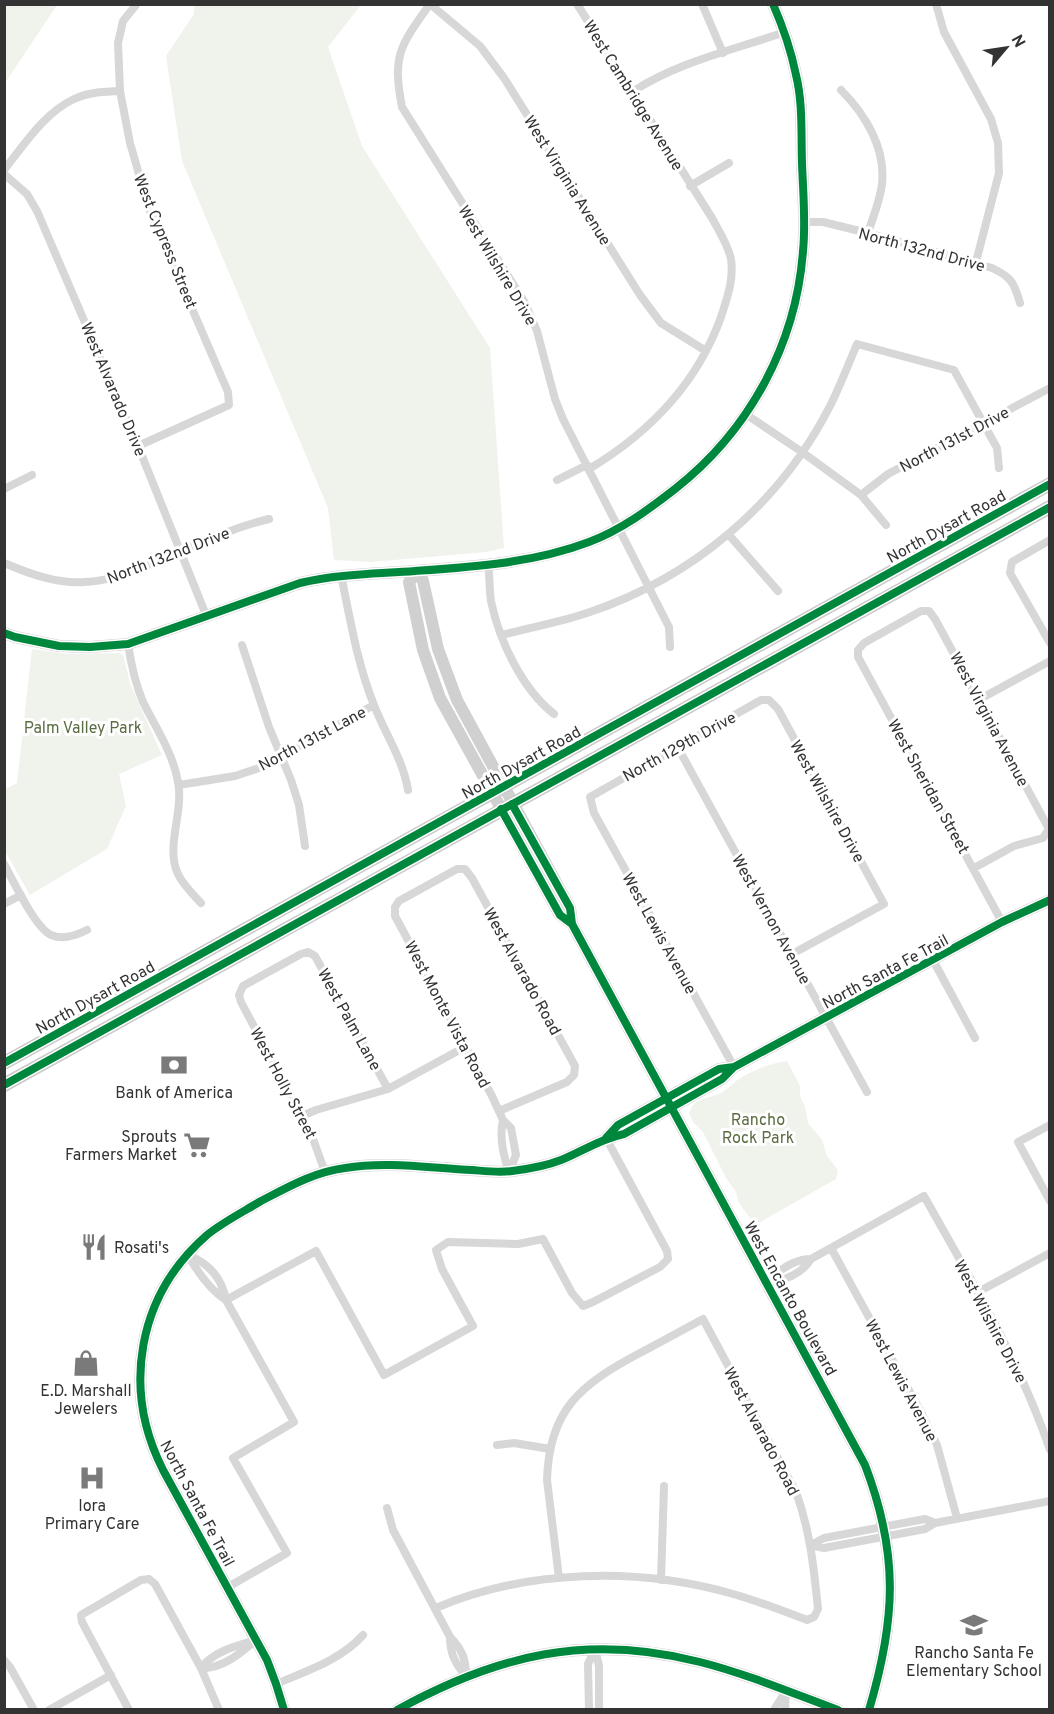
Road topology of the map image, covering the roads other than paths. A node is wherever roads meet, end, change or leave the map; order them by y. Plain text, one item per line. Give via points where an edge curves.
1 (430, 4) edge
2 (577, 4) edge
3 (702, 4) edge
4 (773, 4) edge
5 (936, 4) edge
6 (136, 5) edge
7 (785, 32) junction
8 (723, 53) junction
9 (841, 90) dead end
10 (120, 91) junction
11 (632, 92) junction
12 (729, 163) dead end
13 (4, 172) edge
14 (690, 186) junction
15 (805, 222) junction
16 (868, 233) junction
17 (976, 262) junction
18 (1020, 303) dead end
19 (706, 351) junction
20 (1050, 388) edge
21 (747, 415) junction
22 (983, 423) junction
23 (138, 446) junction
24 (802, 452) junction
25 (588, 467) junction
26 (999, 468) dead end
27 (32, 475) dead end
28 (557, 480) dead end
29 (1050, 484) edge
30 (4, 489) edge
31 (861, 495) junction
32 (1050, 507) edge
33 (269, 519) dead end
34 (886, 525) dead end
35 (620, 528) junction
36 (729, 535) junction
37 (1050, 540) edge
38 (181, 552) junction
39 (4, 563) edge
40 (488, 564) junction
41 (418, 571) junction
42 (341, 575) junction
43 (649, 586) junction
44 (778, 591) dead end
45 (929, 611) joint
46 (206, 615) junction
47 (4, 633) edge
48 (502, 635) junction
49 (1050, 643) edge
50 (128, 644) junction
51 (242, 645) dead end
52 (669, 647) dead end
53 (1050, 661) edge
54 (980, 699) junction
55 (769, 700) joint
56 (374, 705) junction
57 (554, 714) dead end
58 (677, 746) junction
59 (281, 755) junction
60 (179, 786) junction
61 (408, 790) dead end
62 (497, 790) junction
63 (590, 797) joint
64 (506, 807) junction
65 (1049, 829) edge
66 (305, 846) dead end
67 (4, 864) edge
68 (974, 868) junction
69 (465, 869) joint
70 (21, 895) junction
71 (201, 903) dead end
72 (4, 904) edge
73 (1049, 904) edge
74 (1002, 922) junction
75 (87, 930) dead end
76 (308, 952) joint
77 (792, 954) junction
78 (933, 960) junction
79 (826, 1018) junction
80 (975, 1038) dead end
81 (465, 1047) junction
82 (4, 1063) edge
83 (734, 1067) junction
84 (4, 1085) edge
85 (388, 1089) junction
86 (867, 1092) dead end
87 (669, 1103) junction
88 (499, 1111) junction
89 (302, 1116) junction
90 (1050, 1125) edge
91 (606, 1138) junction
92 (325, 1172) junction
93 (509, 1172) junction
94 (1050, 1201) edge
95 (831, 1248) junction
96 (1050, 1253) edge
97 (188, 1255) junction
98 (767, 1282) junction
99 (978, 1292) junction
100 (226, 1300) junction
101 (497, 1445) dead end
102 (550, 1449) junction
103 (1050, 1450) edge
104 (664, 1486) dead end
105 (1050, 1501) edge
106 (387, 1508) dead end
107 (957, 1518) junction
108 (885, 1531) junction
109 (811, 1545) junction
110 (559, 1578) junction
111 (661, 1580) junction
112 (228, 1587) junction
113 (436, 1608) junction
114 (363, 1635) dead end
115 (256, 1640) junction
116 (595, 1649) junction
117 (5, 1660) edge
118 (201, 1668) junction
119 (111, 1675) junction
120 (465, 1676) junction
121 (276, 1684) junction
122 (786, 1691) junction
123 (34, 1710) edge
124 (49, 1710) edge
125 (129, 1710) edge
126 (219, 1710) edge
127 (284, 1710) edge
128 (398, 1710) edge
129 (589, 1710) edge
130 (599, 1710) edge
131 (774, 1710) edge
132 (784, 1710) edge
133 (838, 1710) edge
134 (869, 1710) edge

1 - 19 street, West Virginia Avenue via 480,46 504,78 660,323
1 - 25 street, West Wilshire Drive via 401,49 398,86 402,107 525,303 537,331 555,399
2 - 11 street, West Cambridge Avenue
3 - 8 street
4 - 7 street
5 - 17 street via 944,32 991,120 998,143 999,173
6 - 10 street, West Cypress Street via 123,21 118,42
7 - 8 street
7 - 15 street via 797,77
8 - 11 street via 665,73
9 - 16 street via 857,105 869,125 882,165 880,196
10 - 13 street via 75,98 59,107 32,134
10 - 23 street, West Cypress Street via 149,209 228,392 229,405
11 - 14 street, West Cambridge Avenue
12 - 14 street, West Cambridge Avenue
13 - 23 street, West Alvarado Drive via 27,194 37,211
14 - 19 street, West Cambridge Avenue via 730,256 729,294
15 - 16 street, North 132nd Drive via 823,222
15 - 21 street via 800,279 790,320 764,387
16 - 17 street, North 132nd Drive
17 - 18 street, North 132nd Drive via 1009,277
19 - 25 street via 659,417 634,439
20 - 22 street, North 131st Drive
21 - 24 street
21 - 35 street via 699,471
22 - 24 street via 954,370 857,344 829,407
22 - 26 street via 997,448
22 - 31 street, North 131st Drive via 888,474
23 - 38 street, West Alvarado Drive
24 - 31 street
24 - 36 street
25 - 28 street
25 - 35 street, West Wilshire Drive
27 - 30 street
29 - 62 main road, North Dysart Road
31 - 34 street
32 - 64 main road, North Dysart Road
33 - 38 street, North 132nd Drive via 246,524
35 - 40 street via 559,551
35 - 43 street, West Wilshire Drive
36 - 43 street
36 - 44 street
37 - 49 street via 1012,562 1010,573
38 - 39 street, North 132nd Drive via 99,581 67,581
38 - 46 street, West Alvarado Drive
40 - 41 street
40 - 48 street via 490,598
41 - 42 street
41 - 62 street, West Encanto Boulevard via 409,582 428,667 453,725
42 - 46 street via 300,583
42 - 56 street via 360,663
43 - 48 street via 589,613
43 - 52 street, West Wilshire Drive via 669,627
45 - 54 street, West Virginia Avenue
45 - 68 street, West Sheridan Street via 921,611 864,643 858,657
46 - 50 street
47 - 50 street via 59,646
48 - 57 street via 525,683
50 - 60 street via 136,684 168,749
51 - 59 street
53 - 54 street
54 - 65 street, West Virginia Avenue
55 - 58 street, North 129th Drive via 761,700
55 - 77 street, West Wilshire Drive via 778,709 884,904
56 - 59 street, North 131st Lane
56 - 61 street via 405,772
58 - 63 street, North 129th Drive
58 - 77 street, West Vernon Avenue
59 - 60 street, North 131st Lane via 262,767 235,776
59 - 66 street via 299,805
60 - 71 street via 175,866 183,883
62 - 64 street, West Encanto Boulevard
62 - 82 main road, North Dysart Road
63 - 83 street, West Lewis Avenue via 594,813
64 - 84 main road, North Dysart Road
64 - 87 street, West Encanto Boulevard via 560,915 572,924
65 - 68 street via 1042,838 1014,846
67 - 70 street
68 - 74 street, West Sheridan Street
69 - 81 street, West Monte Vista Road via 457,869 399,901 395,907 395,916
69 - 88 street, West Alvarado Road via 575,1066 574,1075 567,1082
70 - 72 street
70 - 75 street via 53,937
73 - 74 street, North Santa Fe Trail
74 - 78 street, North Santa Fe Trail
76 - 85 street, West Palm Lane via 315,956
76 - 89 street, West Holly Street via 243,986 239,995
77 - 79 street, West Vernon Avenue
78 - 79 street, North Santa Fe Trail
78 - 80 street
79 - 83 street, North Santa Fe Trail
79 - 86 street, West Vernon Avenue
81 - 85 street
81 - 88 street, West Monte Vista Road
83 - 87 street, North Santa Fe Trail via 720,1069
85 - 89 street
87 - 91 street, North Santa Fe Trail via 624,1134
87 - 98 street, West Encanto Boulevard
88 - 93 street, West Monte Vista Road via 511,1128 516,1155
89 - 92 street, West Holly Street
90 - 94 street via 1018,1142
91 - 93 street, North Santa Fe Trail via 558,1162
91 - 100 street via 668,1259 593,1302 582,1306 543,1239 518,1244 448,1242 436,1251 473,1326 384,1375 316,1251
92 - 93 street, North Santa Fe Trail via 369,1166
92 - 97 street, North Santa Fe Trail via 280,1191 228,1221
95 - 98 street via 811,1259 801,1259
95 - 99 street, West Wilshire Drive via 924,1196
95 - 107 street, West Lewis Avenue via 937,1445
96 - 99 street
97 - 100 street via 202,1260 213,1272 224,1288
97 - 112 street, North Santa Fe Trail via 164,1289 148,1324 141,1358 141,1403 153,1451
98 - 108 street, West Encanto Boulevard via 854,1442 873,1486
99 - 103 street, West Wilshire Drive via 1017,1365
100 - 112 street via 294,1422 233,1458 287,1553
101 - 102 street via 514,1443
102 - 109 street, West Alvarado Road via 569,1404 586,1387 608,1370 703,1319 790,1478
102 - 110 street via 547,1480
104 - 111 street
105 - 107 street
106 - 113 street via 393,1530
107 - 108 street via 935,1523 925,1518
108 - 109 street via 824,1538
108 - 134 street, West Encanto Boulevard via 890,1593 888,1634
109 - 111 street, West Alvarado Road via 819,1609 807,1620 735,1594
110 - 111 street
110 - 113 street via 495,1588
112 - 115 street, North Santa Fe Trail
113 - 120 street via 450,1637 460,1647 466,1662
114 - 121 street via 353,1647
115 - 118 street via 236,1645 207,1660
115 - 121 street, North Santa Fe Trail
116 - 120 street via 531,1656
116 - 122 street via 642,1651 692,1660
116 - 129 street via 588,1664
116 - 130 street
117 - 123 street
118 - 119 street via 149,1579 81,1615
118 - 126 street
119 - 124 street
119 - 125 street
120 - 128 street
121 - 127 street, North Santa Fe Trail
122 - 131 street
122 - 132 street
122 - 133 street

